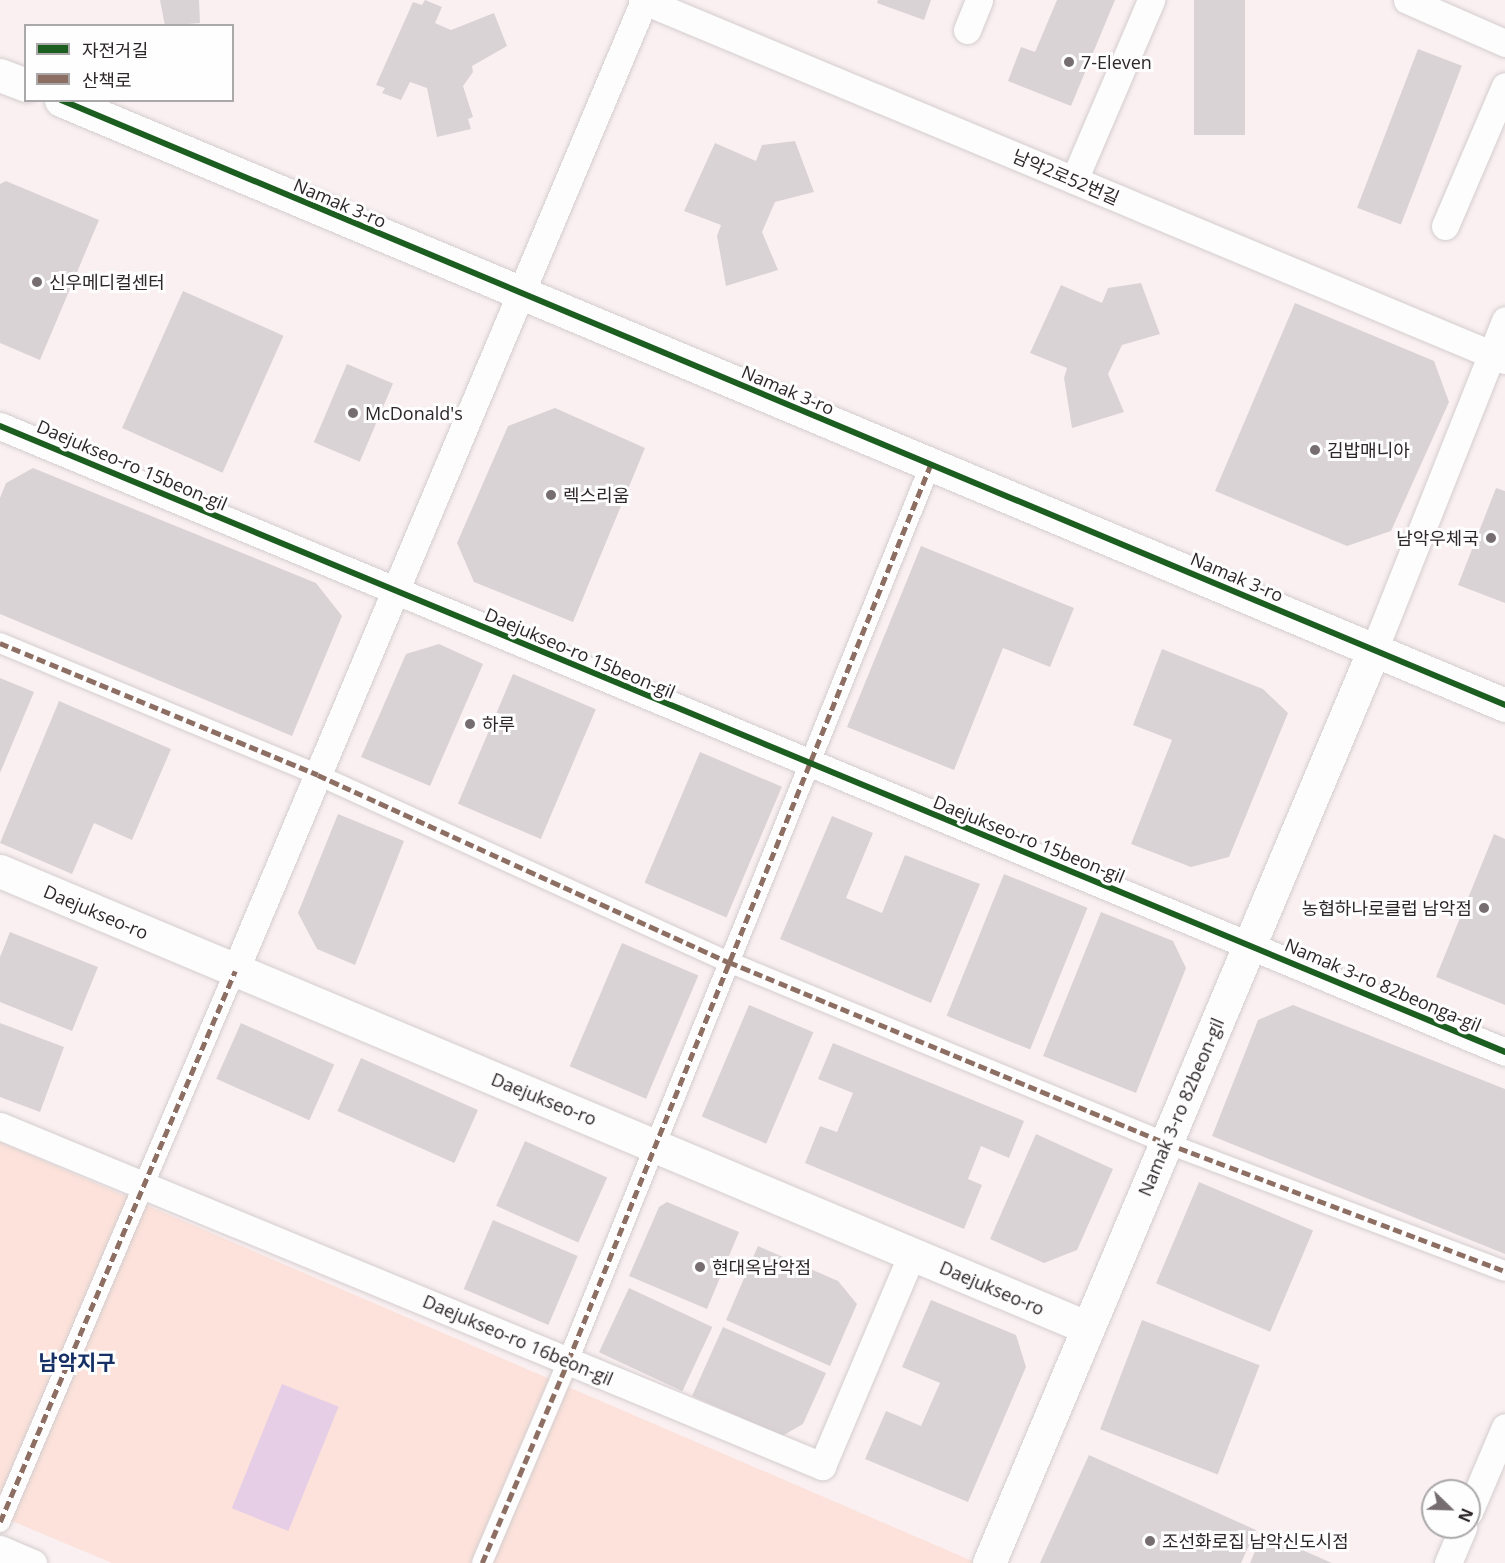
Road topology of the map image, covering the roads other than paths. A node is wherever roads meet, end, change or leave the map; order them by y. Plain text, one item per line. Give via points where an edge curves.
1 (643, 0) edge
2 (979, 0) edge
3 (1151, 0) edge
4 (1407, 0) edge
5 (967, 30) dead end
6 (1505, 43) edge
7 (0, 75) edge
8 (24, 85) edge
9 (1505, 86) edge
10 (66, 102) edge
11 (1074, 180) junction
12 (1445, 226) dead end
13 (520, 295) junction
14 (1505, 320) edge
15 (1498, 357) edge
16 (0, 426) edge
17 (930, 466) junction
18 (395, 592) junction
19 (0, 643) edge
20 (1374, 650) junction
21 (1505, 705) edge
22 (809, 765) junction
23 (318, 776) junction
24 (0, 871) edge
25 (1249, 945) junction
26 (729, 962) junction
27 (235, 971) junction
28 (1505, 1052) edge
29 (0, 1126) edge
30 (1166, 1143) junction
31 (655, 1145) junction
32 (145, 1185) junction
33 (912, 1254) junction
34 (1505, 1271) edge
35 (1088, 1328) junction
36 (568, 1361) junction
37 (1505, 1426) edge
38 (1481, 1483) edge
39 (0, 1522) edge
40 (1458, 1539) edge
41 (0, 1550) edge
42 (33, 1563) edge
43 (482, 1563) edge
44 (989, 1563) edge
45 (1448, 1563) edge

1 - 11 street, 남악2로52번길
1 - 13 street
2 - 5 street
3 - 11 street
4 - 6 street
7 - 8 street
9 - 12 street
10 - 13 street, Namak 3-ro
11 - 15 street, 남악2로52번길
13 - 17 street, Namak 3-ro
13 - 18 street
14 - 15 street
15 - 20 street
16 - 18 street, Daejukseo-ro 15beon-gil
17 - 20 street, Namak 3-ro
17 - 22 street
18 - 22 street, Daejukseo-ro 15beon-gil
18 - 23 street
19 - 23 street
20 - 21 street, Namak 3-ro
20 - 25 street, Namak 3-ro 82beon-gil
22 - 25 street, Daejukseo-ro 15beon-gil
22 - 26 street
23 - 26 street
23 - 27 street
24 - 27 street, Daejukseo-ro
25 - 28 street, Namak 3-ro 82beonga-gil
25 - 30 street, Namak 3-ro 82beon-gil
26 - 30 street
26 - 31 street
27 - 31 street, Daejukseo-ro
27 - 32 street
29 - 32 street, Daejukseo-ro 16beon-gil
30 - 34 street
30 - 35 street, Namak 3-ro 82beon-gil
31 - 33 street, Daejukseo-ro
31 - 36 street
32 - 36 street, Daejukseo-ro 16beon-gil
32 - 39 street
33 - 35 street, Daejukseo-ro
33 - 36 street, Daejukseo-ro 16beon-gil via 822,1466
35 - 44 street, Namak 3-ro 82beon-gil
36 - 43 street
37 - 38 street
40 - 45 street
41 - 42 street

